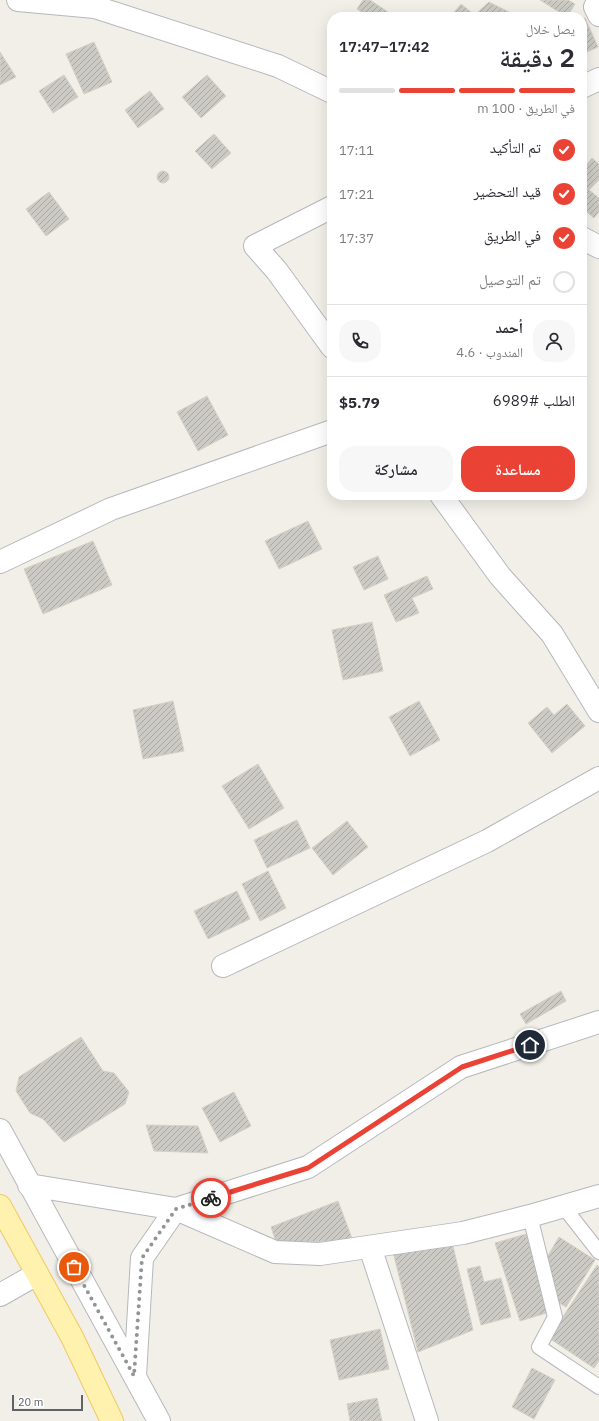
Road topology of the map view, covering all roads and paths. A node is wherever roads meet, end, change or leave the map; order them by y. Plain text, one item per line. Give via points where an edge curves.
1 (18, 0) edge
2 (599, 0) edge
3 (599, 15) edge
4 (599, 79) edge
5 (587, 85) edge
6 (327, 90) edge
7 (327, 210) edge
8 (587, 241) edge
9 (599, 247) edge
10 (327, 339) edge
11 (327, 433) edge
12 (445, 500) edge
13 (0, 562) edge
14 (599, 711) edge
15 (599, 778) edge
16 (223, 966) dead end
17 (599, 1022) edge
18 (0, 1130) edge
19 (29, 1185) junction
20 (599, 1196) edge
21 (0, 1206) edge
22 (563, 1206) junction
23 (176, 1209) junction
24 (530, 1216) junction
25 (370, 1247) junction
26 (599, 1252) edge
27 (37, 1274) junction
28 (0, 1295) edge
29 (134, 1376) junction
30 (599, 1387) edge
31 (112, 1421) edge
32 (159, 1421) edge
33 (427, 1421) edge

1 - 6 street via 95,6 278,66
2 - 3 street via 595,7
4 - 5 street
7 - 10 street via 255,246 277,271
8 - 9 street
11 - 13 street via 111,508
12 - 14 street via 500,576 552,634
15 - 16 street via 488,841
17 - 23 street via 462,1067 308,1168
18 - 19 street
19 - 23 street
19 - 29 street
20 - 22 street
21 - 27 main road
22 - 24 street
22 - 26 lane
23 - 25 street via 275,1252 320,1254
23 - 29 street via 142,1258
24 - 25 street via 463,1233
24 - 30 lane via 554,1316 539,1347
25 - 33 street
27 - 28 street
27 - 31 main road via 72,1336
29 - 32 street

